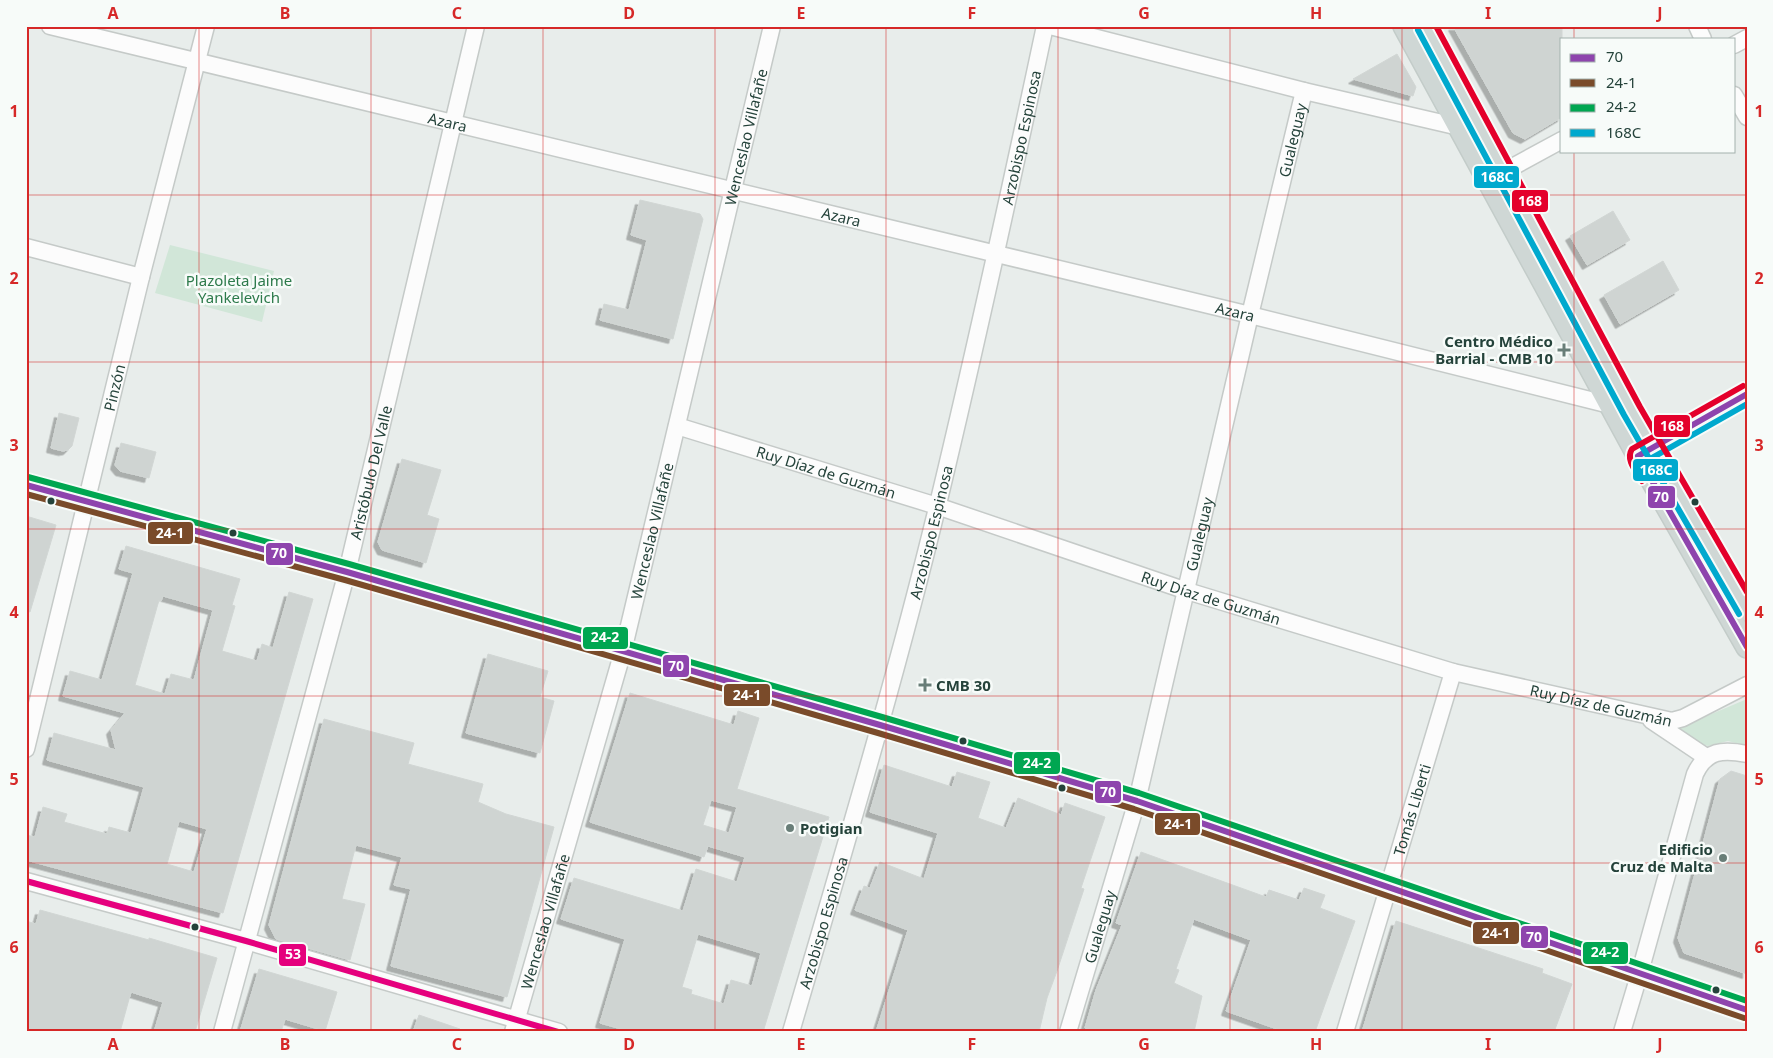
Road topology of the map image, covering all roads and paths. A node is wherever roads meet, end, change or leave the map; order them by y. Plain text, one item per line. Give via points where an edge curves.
1 (50, 26) edge
2 (206, 26) edge
3 (476, 26) edge
4 (772, 26) edge
5 (1044, 26) edge
6 (1050, 26) edge
7 (1404, 26) edge
8 (1426, 26) edge
9 (1697, 26) edge
10 (1703, 38) edge
11 (197, 62) junction
12 (1304, 91) junction
13 (1736, 98) edge
14 (1747, 117) edge
15 (452, 123) junction
16 (1459, 128) junction
17 (1481, 130) junction
18 (1560, 141) edge
19 (1496, 176) junction
20 (733, 190) junction
21 (26, 247) edge
22 (996, 254) junction
23 (141, 277) junction
24 (1250, 315) junction
25 (1747, 394) edge
26 (1610, 405) junction
27 (1632, 411) junction
28 (677, 426) junction
29 (1646, 451) junction
30 (26, 485) edge
31 (86, 502) junction
32 (937, 506) junction
33 (347, 572) junction
34 (1187, 591) junction
35 (1747, 610) edge
36 (1747, 647) edge
37 (623, 651) junction
38 (1453, 672) junction
39 (1747, 685) edge
40 (1643, 715) junction
41 (880, 725) junction
42 (26, 749) edge
43 (1747, 754) edge
44 (1706, 757) junction
45 (1137, 801) junction
46 (26, 881) edge
47 (1388, 888) junction
48 (246, 942) junction
49 (1640, 972) junction
50 (1747, 1010) edge
51 (515, 1026) edge
52 (222, 1032) edge
53 (559, 1032) edge
54 (791, 1032) edge
55 (1068, 1032) edge
56 (1345, 1032) edge
57 (1622, 1032) edge

1 - 11 street, Azara
2 - 11 street, Pinzón
3 - 15 street, Aristóbulo Del Valle
4 - 20 street, Wenceslao Villafañe
5 - 22 street, Arzobispo Espinosa
6 - 12 street
7 - 16 main road
8 - 17 main road
9 - 10 street
11 - 15 street, Azara
11 - 23 street, Pinzón
12 - 16 street
12 - 24 street, Gualeguay
13 - 14 street
15 - 20 street, Azara
15 - 33 street, Aristóbulo Del Valle
16 - 17 street
16 - 19 main road
17 - 19 main road
18 - 19 street
19 - 26 main road
19 - 27 main road
20 - 22 street, Azara
20 - 28 street, Wenceslao Villafañe
21 - 23 street
22 - 24 street, Azara
22 - 32 street, Arzobispo Espinosa
23 - 31 street, Pinzón
24 - 26 street, Azara
24 - 34 street, Gualeguay
25 - 29 street
26 - 27 street, Azara
26 - 29 main road
27 - 29 main road
28 - 32 street, Ruy Díaz de Guzmán
28 - 37 street, Wenceslao Villafañe
29 - 35 main road
29 - 36 main road
30 - 31 main road
31 - 33 main road
31 - 42 street, Pinzón
32 - 34 street, Ruy Díaz de Guzmán
32 - 41 street, Arzobispo Espinosa
33 - 37 main road
33 - 48 street, Aristóbulo Del Valle
34 - 38 street, Ruy Díaz de Guzmán
34 - 45 street, Gualeguay
37 - 41 main road
37 - 51 street, Wenceslao Villafañe
38 - 40 street, Ruy Díaz de Guzmán
38 - 47 street, Tomás Liberti
39 - 40 street, Ruy Díaz de Guzmán via 1683,718 1672,721
40 - 44 street
41 - 45 main road
41 - 54 street, Arzobispo Espinosa
43 - 44 street via 1722,752
44 - 49 street via 1691,783
45 - 47 main road
45 - 55 street, Gualeguay
46 - 48 street
47 - 49 main road
47 - 56 street, Tomás Liberti
48 - 51 street
48 - 52 street, Aristóbulo Del Valle
49 - 50 main road
49 - 57 street
51 - 53 street

